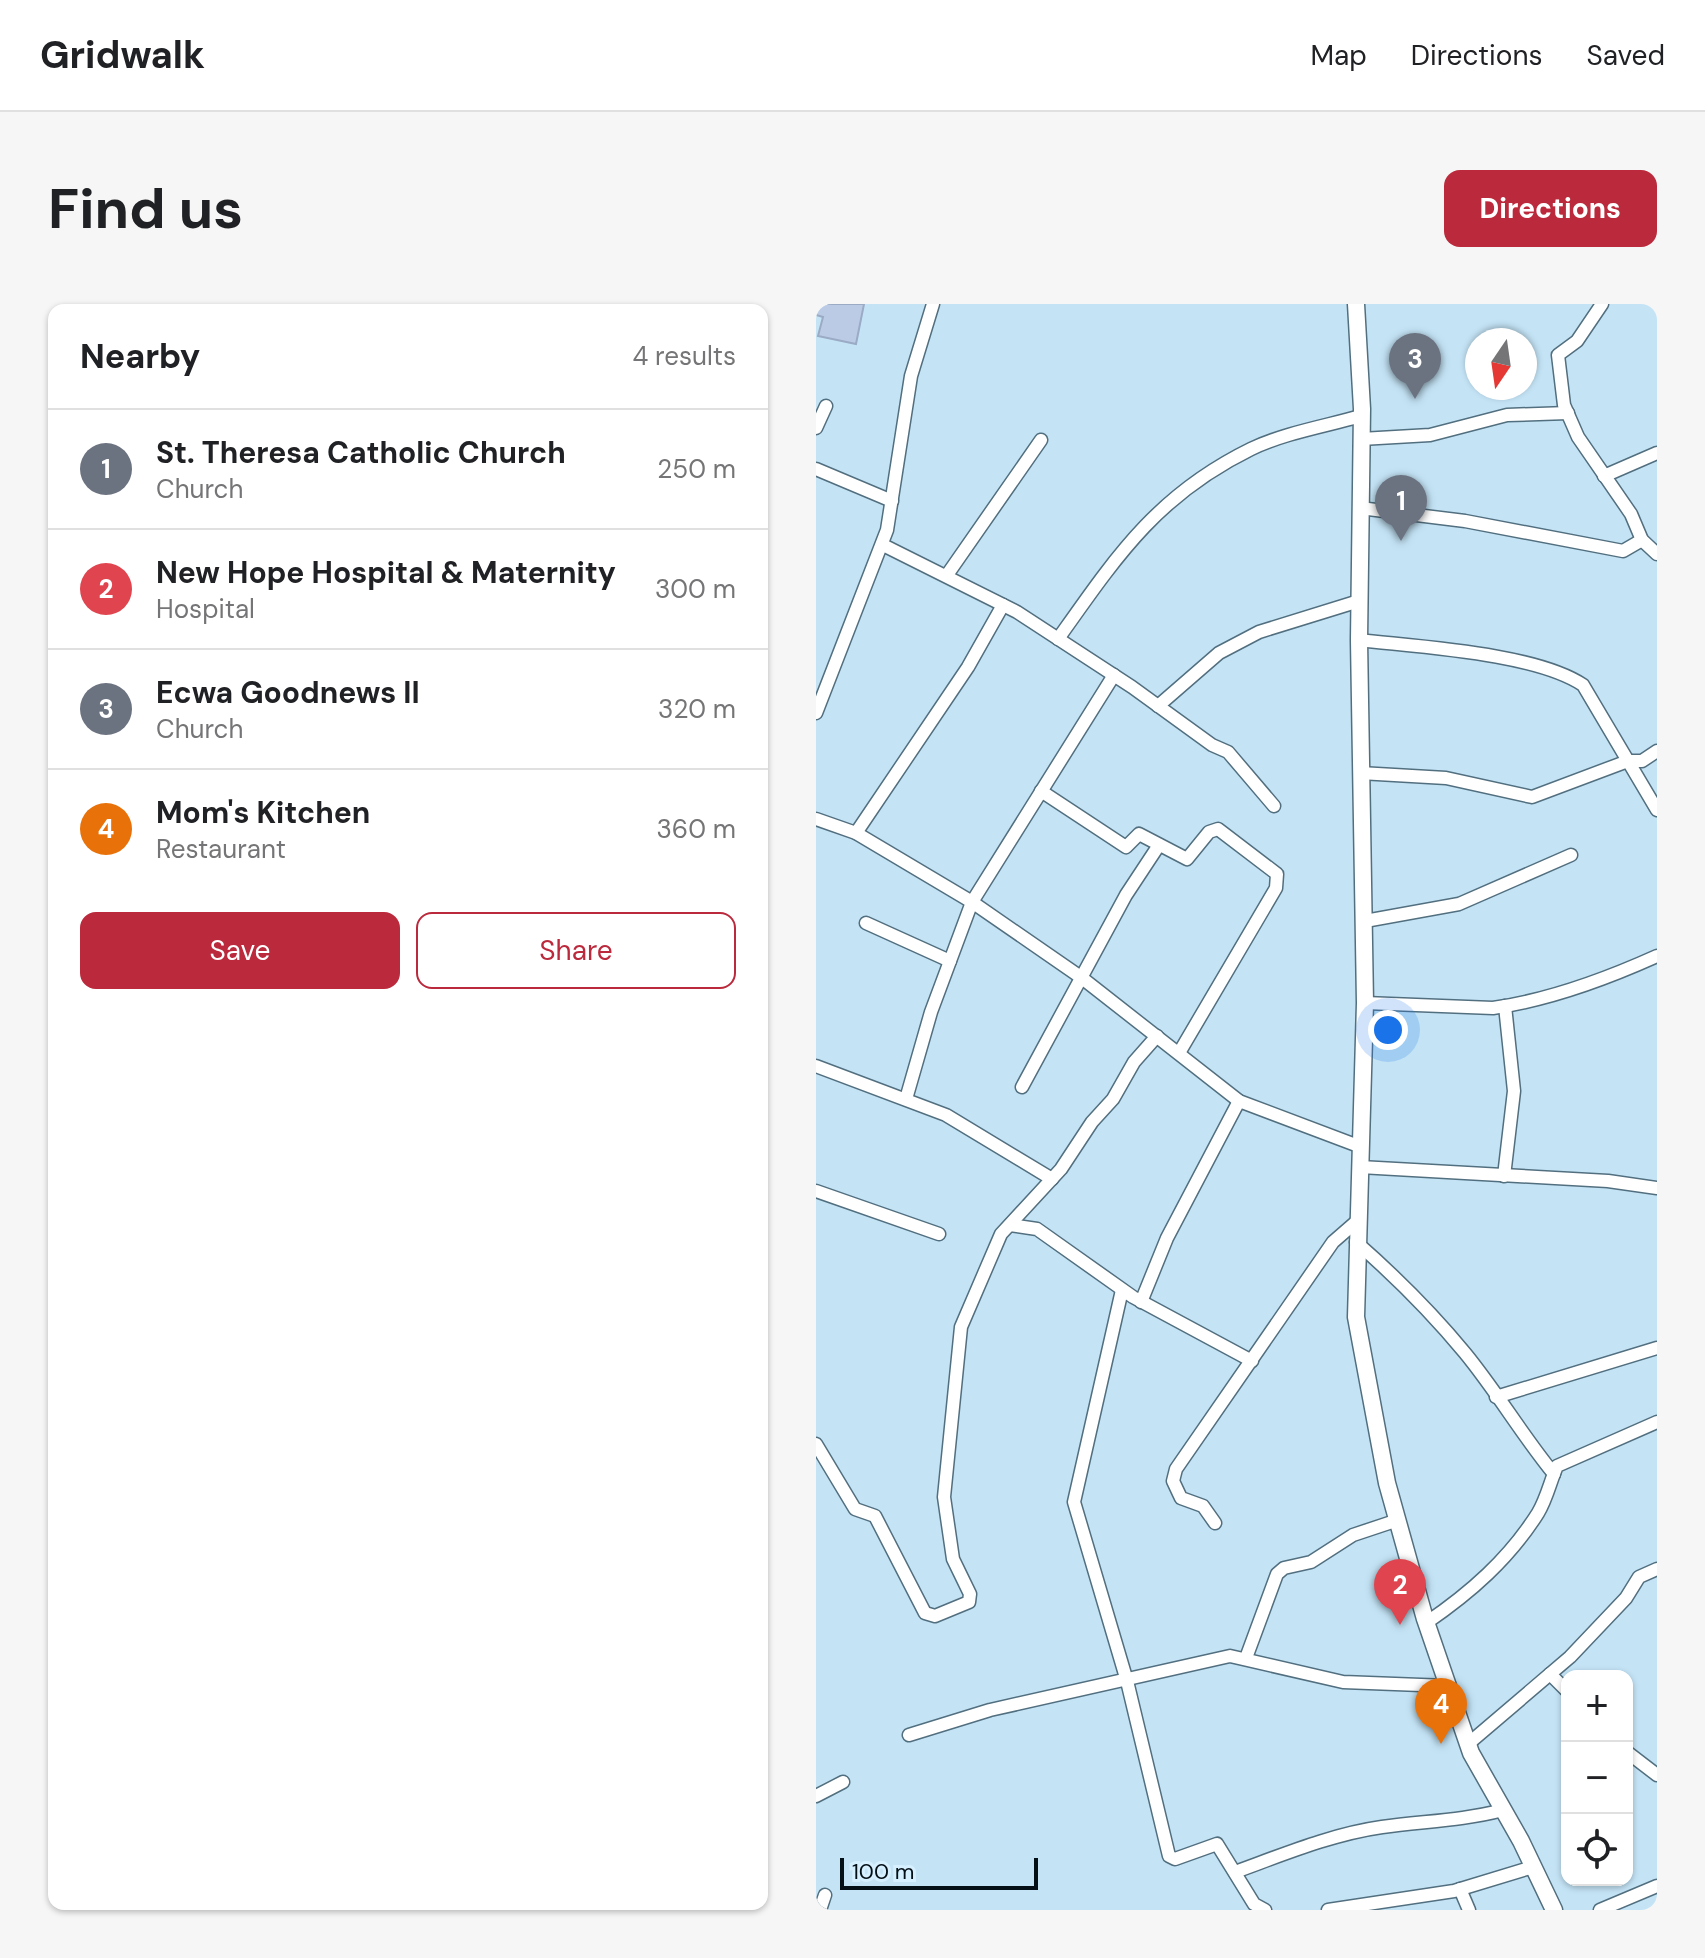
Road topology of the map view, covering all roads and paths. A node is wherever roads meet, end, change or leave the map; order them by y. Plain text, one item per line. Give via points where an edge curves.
1 (933, 304) edge
2 (1356, 304) edge
3 (1602, 304) edge
4 (826, 406) dead end
5 (1568, 413) junction
6 (1361, 416) junction
7 (816, 428) edge
8 (1361, 439) junction
9 (1041, 440) dead end
10 (1657, 453) edge
11 (816, 469) edge
12 (1604, 476) junction
13 (892, 501) junction
14 (1360, 508) junction
15 (1642, 540) junction
16 (883, 545) junction
17 (1657, 554) edge
18 (947, 575) junction
19 (1359, 601) junction
20 (1003, 605) junction
21 (1058, 639) junction
22 (1359, 640) junction
23 (1114, 675) junction
24 (1158, 706) junction
25 (816, 713) edge
26 (1657, 751) edge
27 (1628, 761) junction
28 (1360, 773) junction
29 (1041, 791) junction
30 (1274, 806) dead end
31 (1657, 810) edge
32 (816, 819) edge
33 (856, 833) junction
34 (1159, 845) junction
35 (1571, 855) dead end
36 (972, 902) junction
37 (1365, 921) junction
38 (866, 923) dead end
39 (1657, 956) edge
40 (950, 961) junction
41 (1082, 978) junction
42 (1365, 1003) junction
43 (1505, 1006) junction
44 (1157, 1036) junction
45 (1179, 1053) junction
46 (816, 1066) edge
47 (1022, 1087) dead end
48 (906, 1099) junction
49 (1239, 1101) junction
50 (1361, 1147) junction
51 (1360, 1167) junction
52 (1504, 1176) junction
53 (1052, 1179) junction
54 (1657, 1188) edge
55 (816, 1191) edge
56 (1356, 1222) junction
57 (1010, 1225) junction
58 (939, 1234) dead end
59 (1356, 1242) junction
60 (1122, 1290) junction
61 (1141, 1302) junction
62 (1657, 1348) edge
63 (1252, 1361) junction
64 (1496, 1397) junction
65 (1657, 1422) edge
66 (816, 1444) edge
67 (1554, 1474) junction
68 (1398, 1520) junction
69 (1215, 1523) dead end
70 (1657, 1569) edge
71 (1426, 1623) junction
72 (1246, 1658) junction
73 (1550, 1674) junction
74 (1127, 1681) junction
75 (1561, 1685) edge
76 (1447, 1686) junction
77 (909, 1735) dead end
78 (1468, 1744) junction
79 (1633, 1757) edge
80 (1657, 1775) edge
81 (843, 1782) dead end
82 (816, 1796) edge
83 (1503, 1810) junction
84 (1533, 1867) junction
85 (1235, 1872) junction
86 (1657, 1886) edge
87 (1460, 1889) junction
88 (825, 1895) dead end
89 (1260, 1909) edge
90 (820, 1910) edge
91 (1328, 1910) edge
92 (1469, 1910) edge
93 (1554, 1910) edge
94 (1600, 1910) edge

1 - 13 street via 911,376
2 - 6 street
3 - 5 street via 1577,341 1558,355
4 - 7 street
5 - 8 street via 1507,415 1430,435
5 - 12 street
6 - 8 street
6 - 21 street via 1252,449 1176,495 1124,545
8 - 14 street
9 - 18 street
10 - 12 street
11 - 13 street
12 - 15 street
13 - 16 street
14 - 15 street via 1480,523 1623,551
14 - 19 street
15 - 17 street
16 - 18 street
16 - 25 street
18 - 20 street
19 - 22 street
19 - 24 street via 1259,632 1219,653
20 - 21 street
20 - 33 street via 968,667
21 - 23 street
22 - 27 street via 1476,654 1561,673 1583,685
22 - 28 street
23 - 24 street
23 - 29 street
24 - 30 street via 1241,763
26 - 27 street via 1642,761
27 - 28 street via 1532,797 1446,778
27 - 31 street
28 - 37 street
29 - 34 street via 1126,847 1139,834
29 - 36 street
32 - 33 street
33 - 36 street
34 - 41 street
34 - 45 street via 1184,860 1209,832 1225,831 1277,874 1279,882
35 - 37 street via 1459,904
36 - 40 street
36 - 41 street
37 - 42 street
38 - 40 street
39 - 43 street via 1616,974
40 - 48 street
41 - 44 street
41 - 47 street
42 - 43 street
42 - 50 street
43 - 52 street via 1514,1091
44 - 45 street
44 - 53 street
45 - 49 street
46 - 48 street
48 - 53 street via 946,1115
49 - 50 street
49 - 61 street via 1167,1238
50 - 51 street
51 - 52 street
51 - 56 street
52 - 54 street
53 - 57 street
55 - 58 street
56 - 59 street
56 - 63 street via 1333,1242
57 - 60 street via 1037,1229
57 - 66 street via 995,1243 961,1327 949,1427 944,1497 953,1559 969,1602 935,1616 925,1613 875,1516 855,1509
59 - 64 street via 1412,1291
59 - 68 street via 1356,1317
60 - 61 street
60 - 74 street via 1074,1502
61 - 63 street
62 - 64 street
63 - 69 street via 1190,1445 1173,1481 1181,1498 1203,1506
64 - 67 street
65 - 67 street via 1566,1461
67 - 71 street via 1538,1513 1502,1560 1469,1594
68 - 71 street
68 - 72 street via 1353,1535 1311,1562 1277,1574
70 - 73 street via 1639,1577 1626,1598
71 - 76 street
72 - 74 street via 1230,1656
72 - 76 street via 1343,1682
73 - 75 street
73 - 78 street
74 - 77 street via 990,1710
74 - 85 street via 1169,1856 1175,1859 1214,1844
76 - 78 street
78 - 83 street
79 - 80 street
81 - 82 street
83 - 84 street
83 - 85 street via 1459,1821 1380,1827
84 - 87 street
84 - 93 street
85 - 89 street
86 - 94 street
87 - 91 street
87 - 92 street
88 - 90 street

